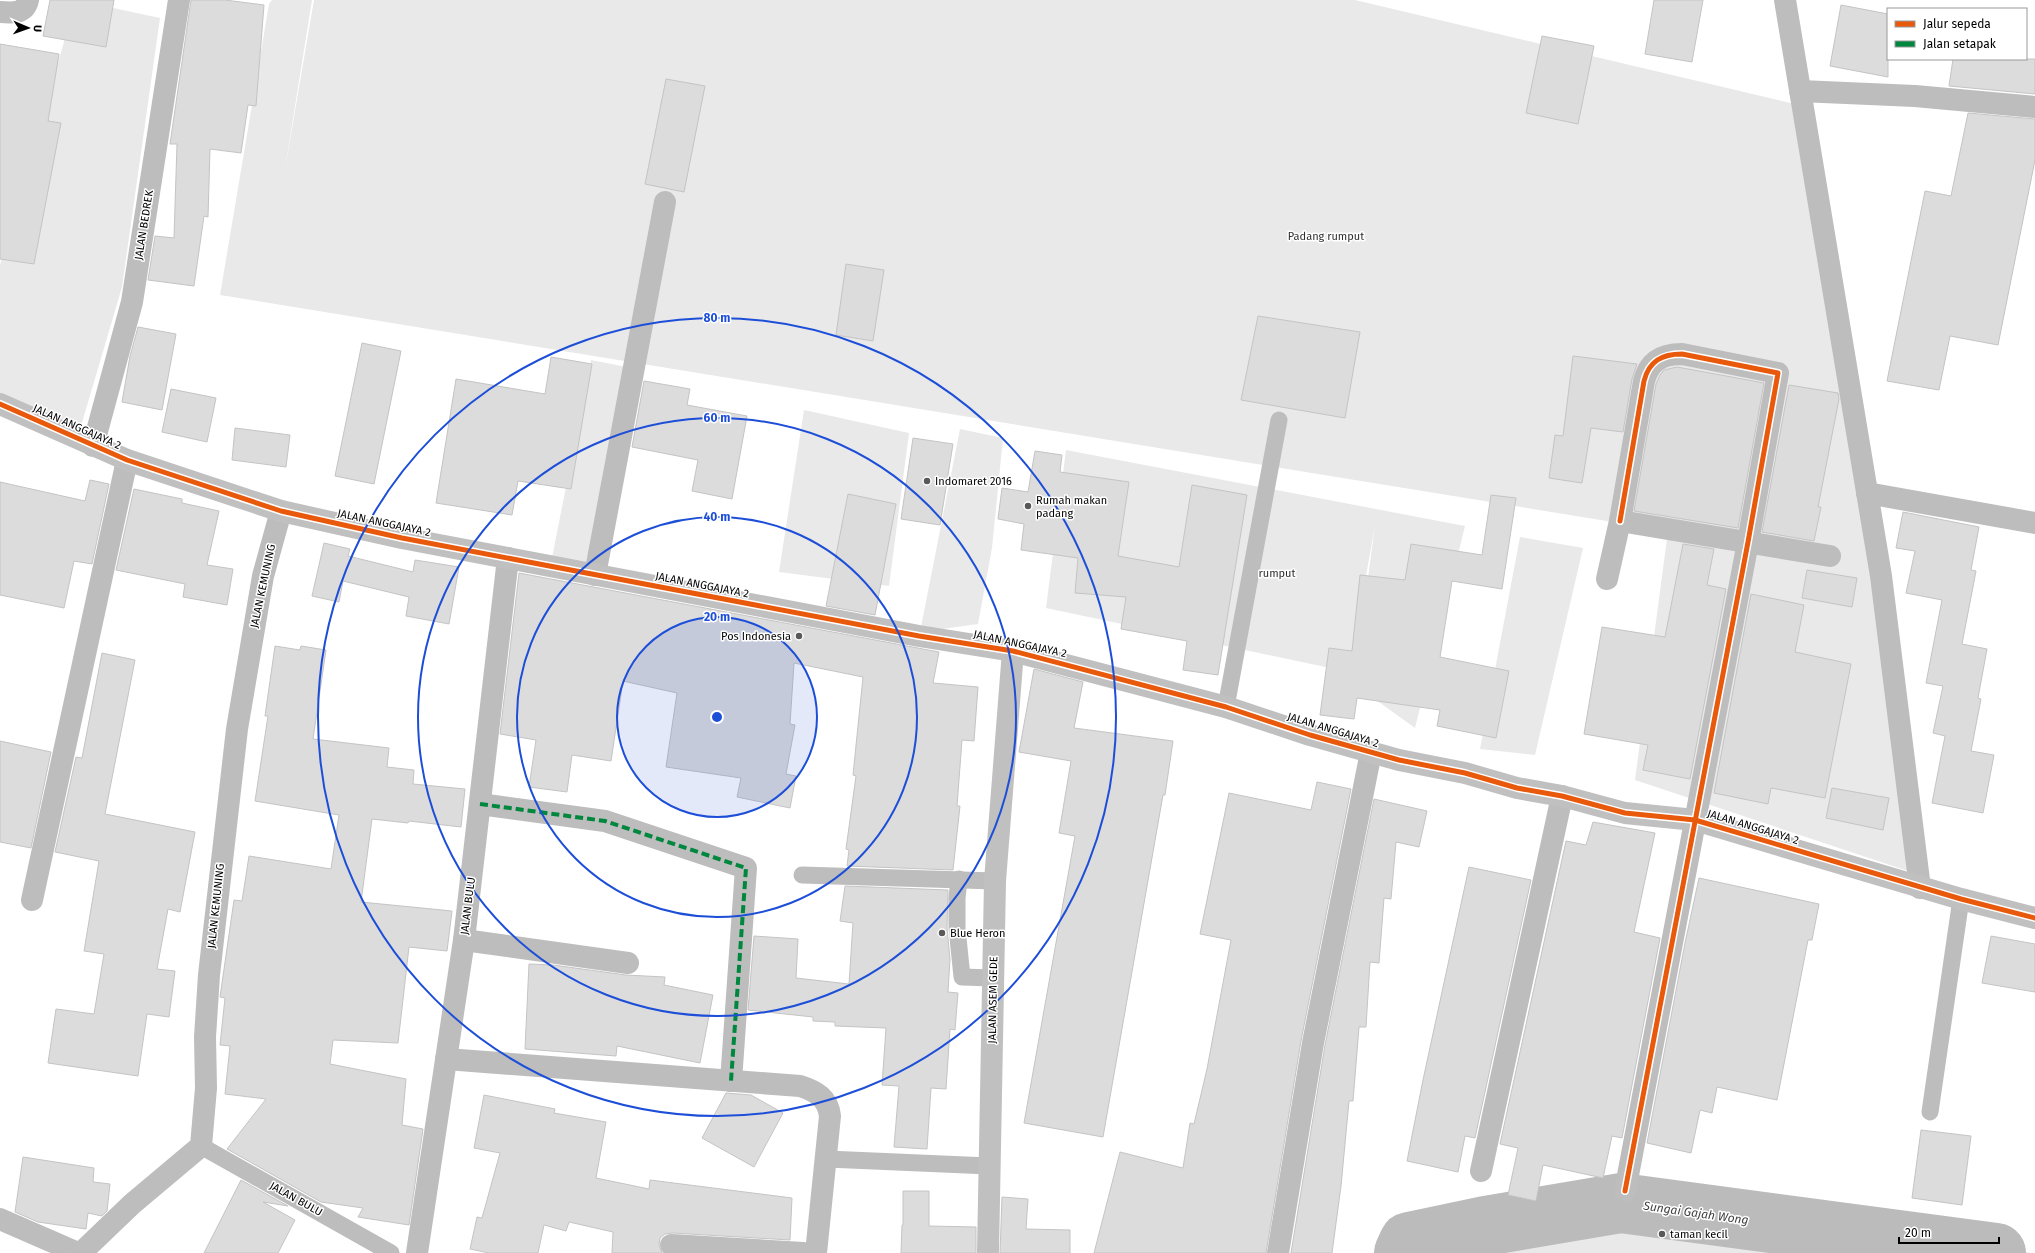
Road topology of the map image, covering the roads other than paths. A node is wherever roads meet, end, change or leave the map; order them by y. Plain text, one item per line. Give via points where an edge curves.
1 (28, 0) edge
2 (179, 0) edge
3 (1785, 0) edge
4 (0, 12) edge
5 (1800, 92) junction
6 (2035, 107) edge
7 (665, 202) dead end
8 (0, 404) edge
9 (1279, 420) dead end
10 (93, 446) junction
11 (127, 460) junction
12 (1867, 492) junction
13 (281, 512) junction
14 (1620, 521) junction
15 (2035, 523) edge
16 (1748, 542) junction
17 (1830, 556) dead end
18 (508, 558) junction
19 (595, 575) junction
20 (1607, 579) dead end
21 (1013, 651) junction
22 (1226, 707) junction
23 (1371, 752) junction
24 (1562, 796) junction
25 (480, 804) junction
26 (1695, 820) junction
27 (802, 875) dead end
28 (959, 879) junction
29 (995, 881) junction
30 (1920, 888) junction
31 (1961, 899) junction
32 (32, 900) dead end
33 (2035, 918) edge
34 (464, 940) junction
35 (628, 963) dead end
36 (993, 978) junction
37 (446, 1059) junction
38 (731, 1081) junction
39 (1930, 1112) dead end
40 (200, 1146) junction
41 (827, 1159) junction
42 (989, 1166) junction
43 (1481, 1171) dead end
44 (1625, 1191) dead end
45 (0, 1219) edge
46 (671, 1245) dead end
47 (79, 1253) edge
48 (391, 1253) edge
49 (418, 1253) edge
50 (803, 1253) edge
51 (816, 1253) edge
52 (988, 1253) edge
53 (1278, 1253) edge

1 - 4 street via 23,10
2 - 10 street, JALAN BEDREK via 132,302
3 - 5 street
5 - 6 street via 1915,96
5 - 12 street
7 - 19 street
8 - 10 street, JALAN ANGGAJAYA 2
9 - 22 lane
10 - 11 street, JALAN ANGGAJAYA 2
11 - 13 street, JALAN ANGGAJAYA 2
11 - 32 street
12 - 15 street
12 - 30 street via 1881,576
13 - 18 street, JALAN ANGGAJAYA 2
13 - 40 street, JALAN KEMUNING via 263,576 237,728 209,975 205,1038 206,1088
14 - 16 street
14 - 16 street via 1646,374 1657,358 1682,354 1778,373
14 - 20 street
16 - 17 street
16 - 26 street
18 - 19 street, JALAN ANGGAJAYA 2
18 - 25 street, JALAN BULU
19 - 21 street, JALAN ANGGAJAYA 2
21 - 22 street, JALAN ANGGAJAYA 2
21 - 29 street, JALAN ASEM GEDE
22 - 23 street, JALAN ANGGAJAYA 2
23 - 24 street, JALAN ANGGAJAYA 2 via 1465,773 1517,788
23 - 53 street via 1313,1043
24 - 26 street, JALAN ANGGAJAYA 2 via 1625,813
24 - 43 street
25 - 34 street, JALAN BULU
25 - 38 street via 606,821 746,868
26 - 30 street, JALAN ANGGAJAYA 2
26 - 44 street
27 - 28 lane
28 - 29 lane
28 - 36 lane via 957,928 962,977
29 - 36 street, JALAN ASEM GEDE
30 - 31 street, JALAN ANGGAJAYA 2
31 - 33 street, JALAN ANGGAJAYA 2
31 - 39 lane
34 - 35 street
34 - 37 street, JALAN BULU
36 - 42 street, JALAN ASEM GEDE
37 - 38 street
37 - 49 street, JALAN BULU
38 - 41 street via 800,1086 820,1095 827,1103 830,1116
40 - 47 street
40 - 48 lane, JALAN BULU
41 - 42 lane
41 - 51 street
42 - 52 street, JALAN ASEM GEDE
45 - 47 street
46 - 50 street

